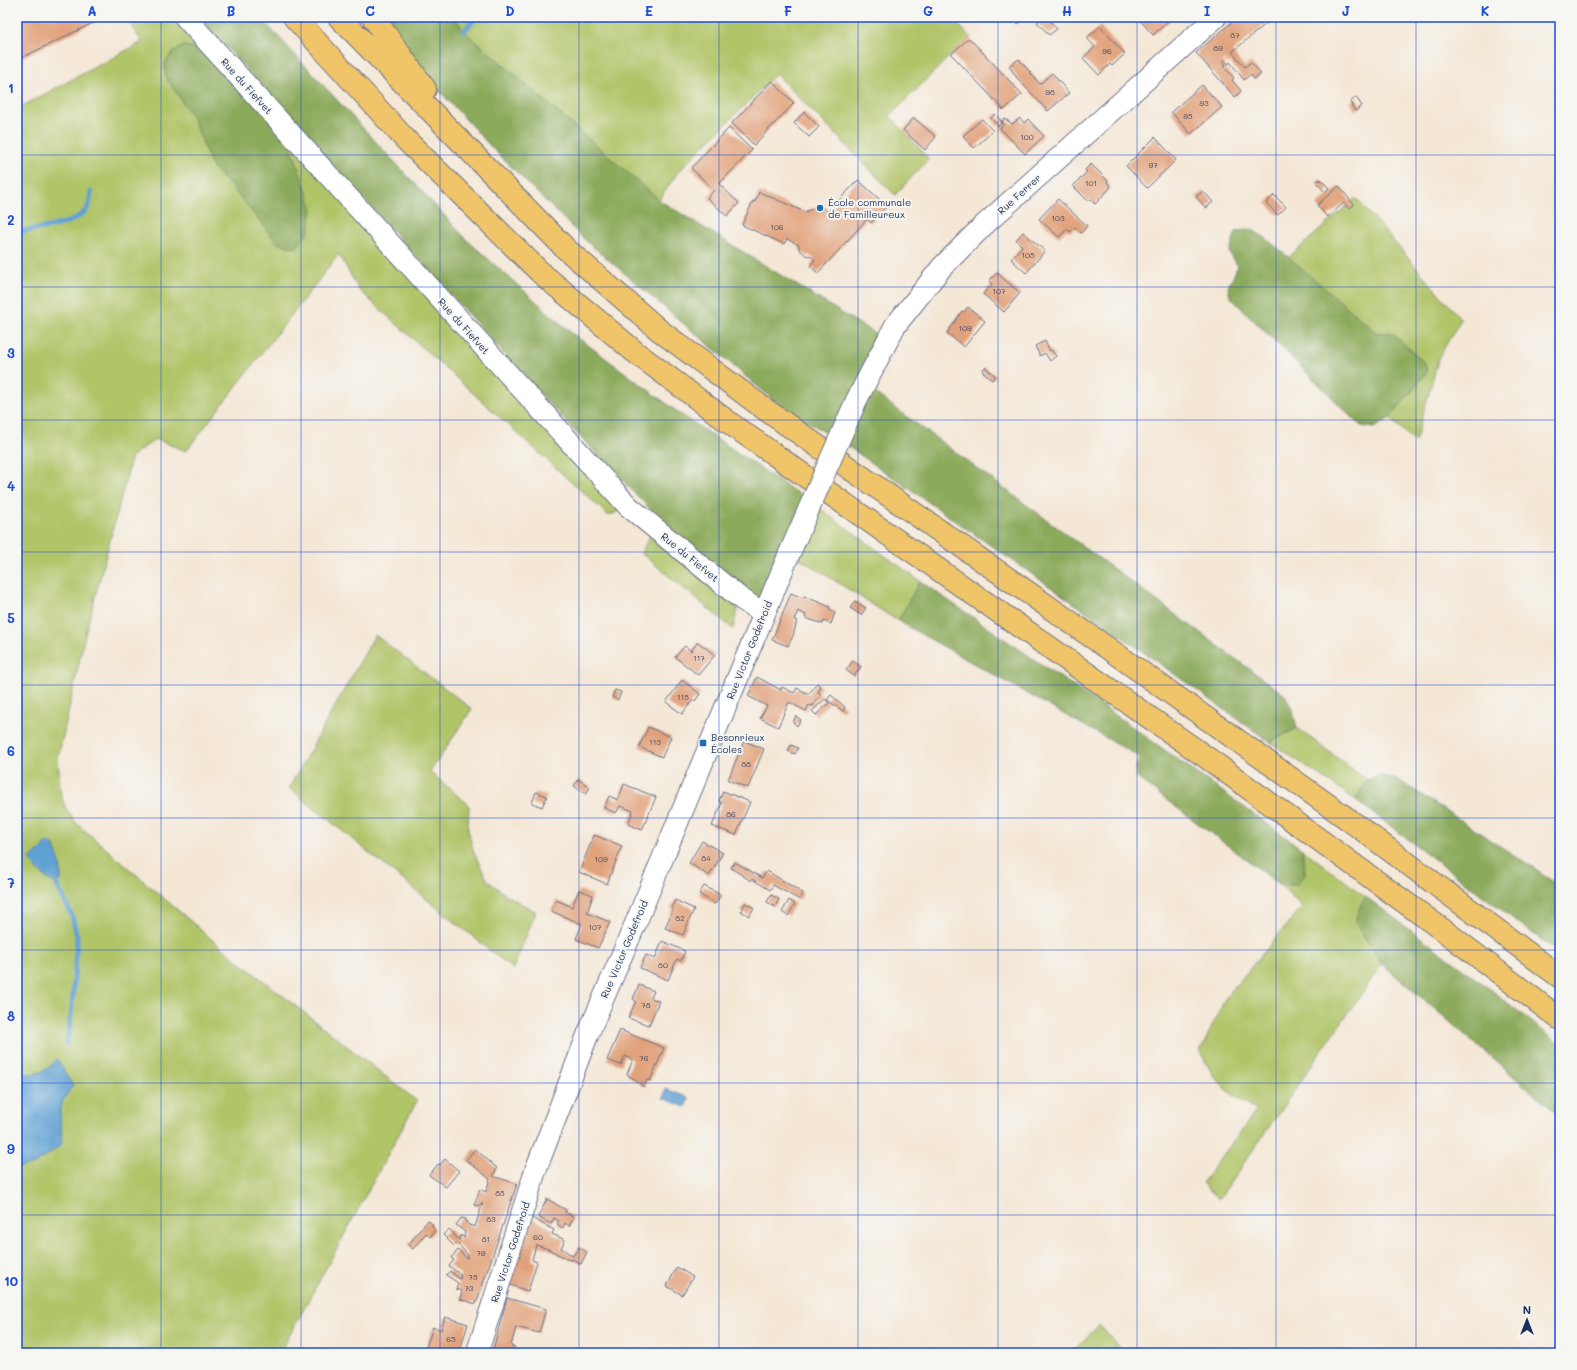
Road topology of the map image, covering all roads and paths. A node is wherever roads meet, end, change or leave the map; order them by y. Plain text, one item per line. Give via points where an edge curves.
1 (185, 17) edge
2 (294, 17) edge
3 (339, 17) edge
4 (373, 17) edge
5 (1216, 17) edge
6 (509, 192) junction
7 (790, 552) joint
8 (764, 614) junction
9 (1560, 977) edge
10 (1560, 1019) edge
11 (477, 1353) edge

1 - 8 street, Rue du Fiefvet via 628,506 740,598
2 - 10 highway via 423,157 542,273 635,352 735,427 1213,762 1452,936
3 - 6 highway
4 - 6 highway via 415,76
5 - 7 street, Rue Ferrer, bridge via 983,226 942,267 895,326 856,401
6 - 9 highway via 565,248 659,330 766,410 1352,822
7 - 8 street, Rue Victor Godefroid
8 - 11 street, Rue Victor Godefroid via 588,1034 536,1169

